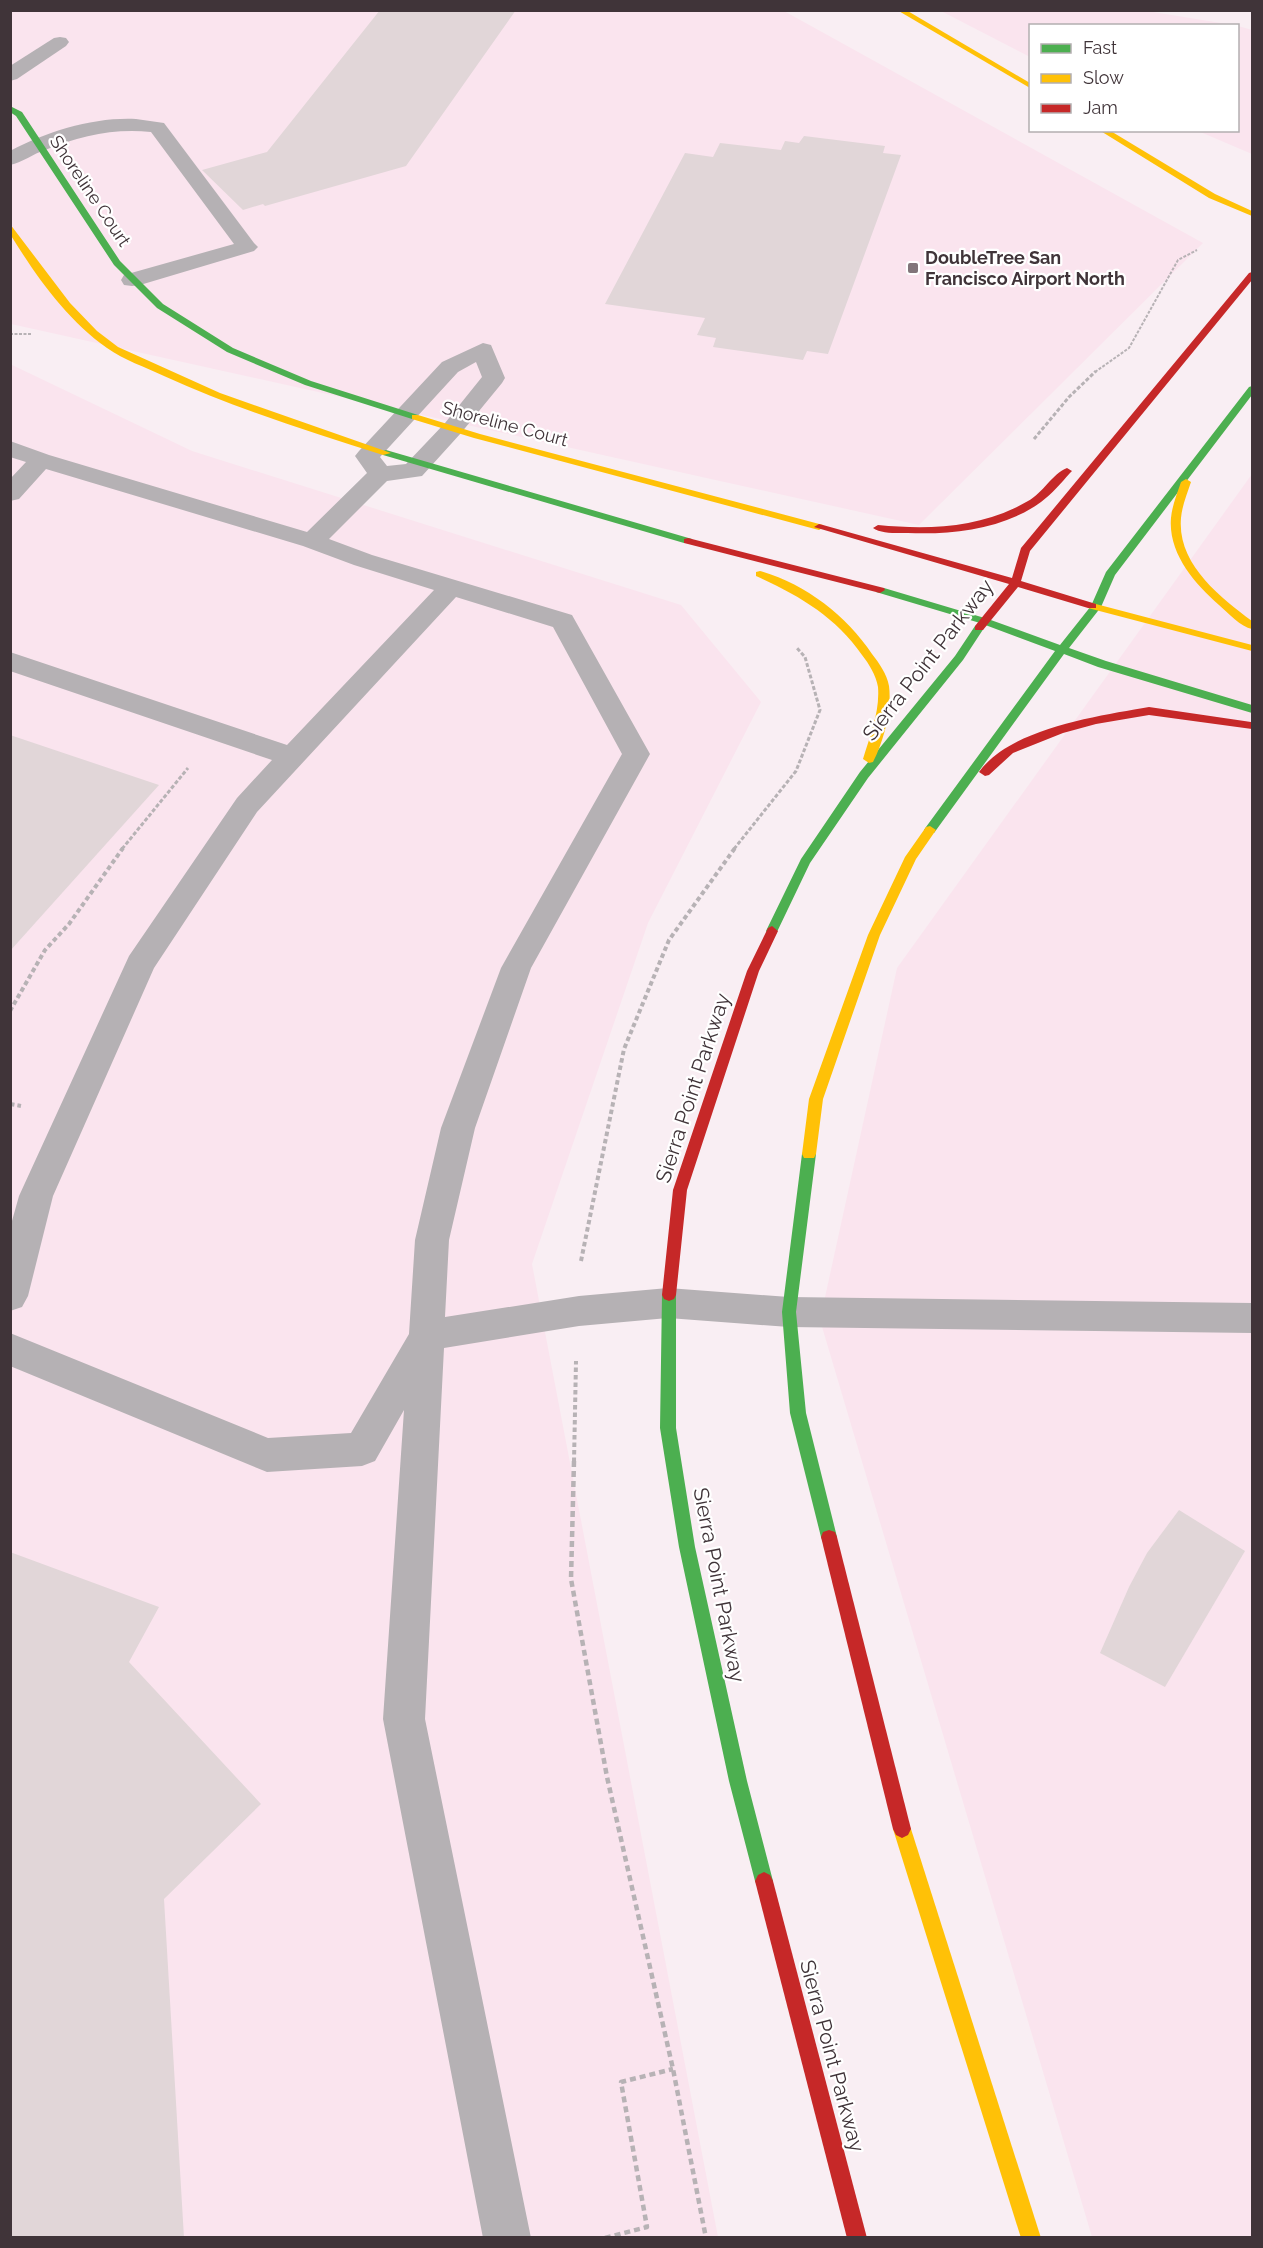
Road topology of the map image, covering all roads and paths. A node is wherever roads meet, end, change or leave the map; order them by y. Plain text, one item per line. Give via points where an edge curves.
1 (900, 10) edge
2 (60, 42) dead end
3 (10, 75) edge
4 (1029, 85) edge
5 (10, 108) edge
6 (157, 127) junction
7 (1106, 132) edge
8 (37, 143) junction
9 (124, 144) dead end
10 (70, 157) dead end
11 (10, 159) edge
12 (49, 161) junction
13 (10, 170) edge
14 (1252, 214) edge
15 (10, 226) edge
16 (1197, 250) dead end
17 (1252, 275) edge
18 (132, 280) junction
19 (10, 334) edge
20 (34, 335) dead end
21 (1164, 381) junction
22 (1252, 389) edge
23 (405, 414) junction
24 (453, 428) junction
25 (1031, 442) dead end
26 (1092, 447) dead end
27 (10, 448) edge
28 (41, 460) junction
29 (376, 462) junction
30 (1075, 463) dead end
31 (421, 464) junction
32 (1188, 472) junction
33 (10, 494) edge
34 (734, 503) junction
35 (658, 533) junction
36 (312, 541) junction
37 (1015, 584) junction
38 (451, 587) junction
39 (1096, 607) junction
40 (984, 621) junction
41 (1252, 626) edge
42 (1252, 648) edge
43 (1061, 650) junction
44 (10, 661) edge
45 (1252, 709) edge
46 (1252, 727) edge
47 (221, 732) junction
48 (292, 757) junction
49 (864, 775) junction
50 (911, 857) junction
51 (10, 1011) edge
52 (10, 1296) edge
53 (668, 1303) junction
54 (789, 1312) junction
55 (1252, 1318) edge
56 (427, 1335) junction
57 (10, 1349) edge
58 (673, 2069) dead end
59 (507, 2238) edge
60 (605, 2238) edge
61 (857, 2238) edge
62 (1031, 2238) edge

1 - 4 main road
2 - 3 lane
5 - 8 main road, Shoreline Court via 19,114
6 - 8 lane via 124,124
6 - 9 lane
6 - 18 lane via 247,247
7 - 14 main road via 1212,196
8 - 11 lane
8 - 12 main road, Shoreline Court
10 - 12 lane
12 - 13 lane
12 - 18 main road, Shoreline Court
15 - 29 main road via 56,295 110,346 200,389
16 - 25 path via 1178,260 1129,348 1096,371
17 - 21 main road, Sierra Point Parkway
18 - 23 main road, Shoreline Court via 160,306 230,350 308,383
19 - 20 path
21 - 26 main road via 1140,394
21 - 37 main road, Sierra Point Parkway via 1025,550
22 - 32 main road
23 - 24 main road, Shoreline Court
23 - 24 lane via 450,366 483,350 494,378
23 - 29 lane
24 - 31 lane
24 - 34 main road, Shoreline Court
27 - 28 lane
28 - 33 lane
28 - 36 lane
29 - 31 lane via 413,471
29 - 36 lane
30 - 34 main road via 1034,503 991,520 934,531 892,531
31 - 35 main road
32 - 39 main road via 1110,574
32 - 41 main road via 1176,527 1192,571 1227,609
34 - 37 main road, Shoreline Court
35 - 40 main road via 856,583
35 - 49 main road via 793,588 830,609 858,636 882,679 882,717
36 - 38 lane
37 - 39 main road, Shoreline Court
37 - 40 main road, Sierra Point Parkway
38 - 48 lane
38 - 56 lane via 563,621 636,754 512,979 458,1128 432,1240
39 - 42 main road, Shoreline Court
39 - 43 main road
40 - 43 main road
40 - 49 main road, Sierra Point Parkway via 959,658
43 - 45 main road
43 - 50 main road
44 - 47 lane
46 - 50 main road via 1149,711 1059,730 1009,750 975,782
47 - 48 lane
47 - 51 path via 146,819 69,924 45,950
48 - 52 lane via 247,805 140,964 36,1196
49 - 53 main road, Sierra Point Parkway via 805,862 753,971 680,1190
50 - 54 main road via 874,935 816,1099
53 - 54 lane
53 - 56 lane via 579,1311
53 - 61 main road, Sierra Point Parkway via 668,1428 687,1547 738,1781
54 - 55 lane
54 - 62 main road via 798,1413 899,1821
56 - 57 lane via 362,1449 267,1455
56 - 59 lane via 404,1719
58 - 60 path via 621,2082 647,2227

